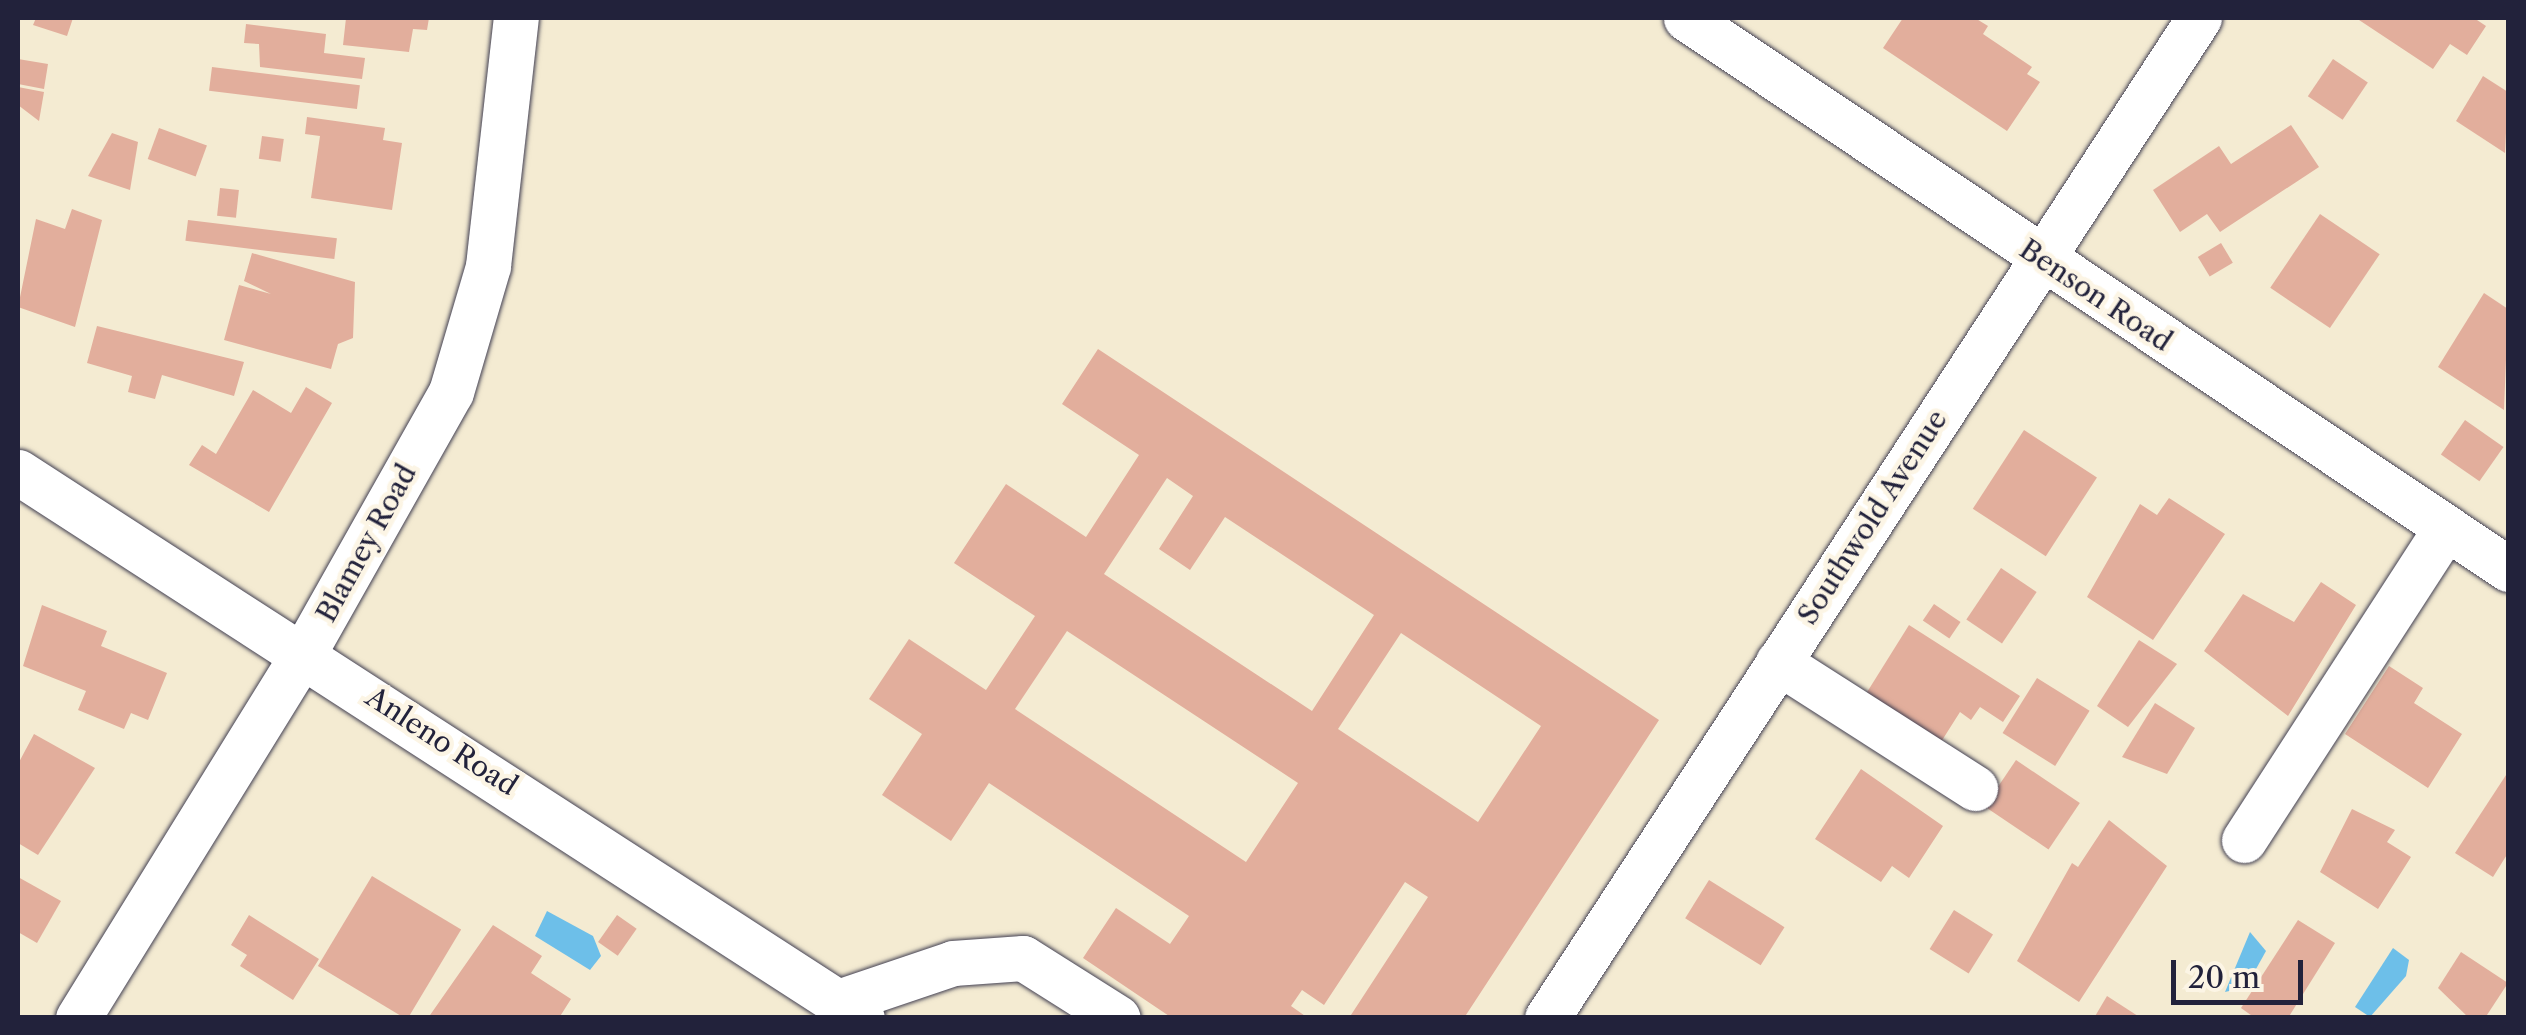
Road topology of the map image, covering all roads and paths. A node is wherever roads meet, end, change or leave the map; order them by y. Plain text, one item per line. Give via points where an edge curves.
1 (516, 18) edge
2 (1686, 18) edge
3 (2199, 18) edge
4 (2040, 258) junction
5 (18, 472) edge
6 (2446, 528) junction
7 (2508, 569) edge
8 (305, 652) junction
9 (1778, 662) junction
10 (1975, 788) dead end
11 (2244, 840) dead end
12 (850, 1010) edge
13 (78, 1018) edge
14 (1118, 1018) edge
15 (1548, 1018) edge

1 - 8 street, Blamey Road via 476,329 451,392
2 - 4 street, Benson Road
3 - 4 street, Southwold Avenue
4 - 6 street, Benson Road
4 - 9 street, Southwold Avenue
5 - 8 street, Anleno Road
6 - 7 street, Benson Road
6 - 11 street
8 - 12 street, Anleno Road
8 - 13 street, Blamey Road
9 - 10 street
9 - 15 street, Southwold Avenue
12 - 14 street via 953,963 1023,958

